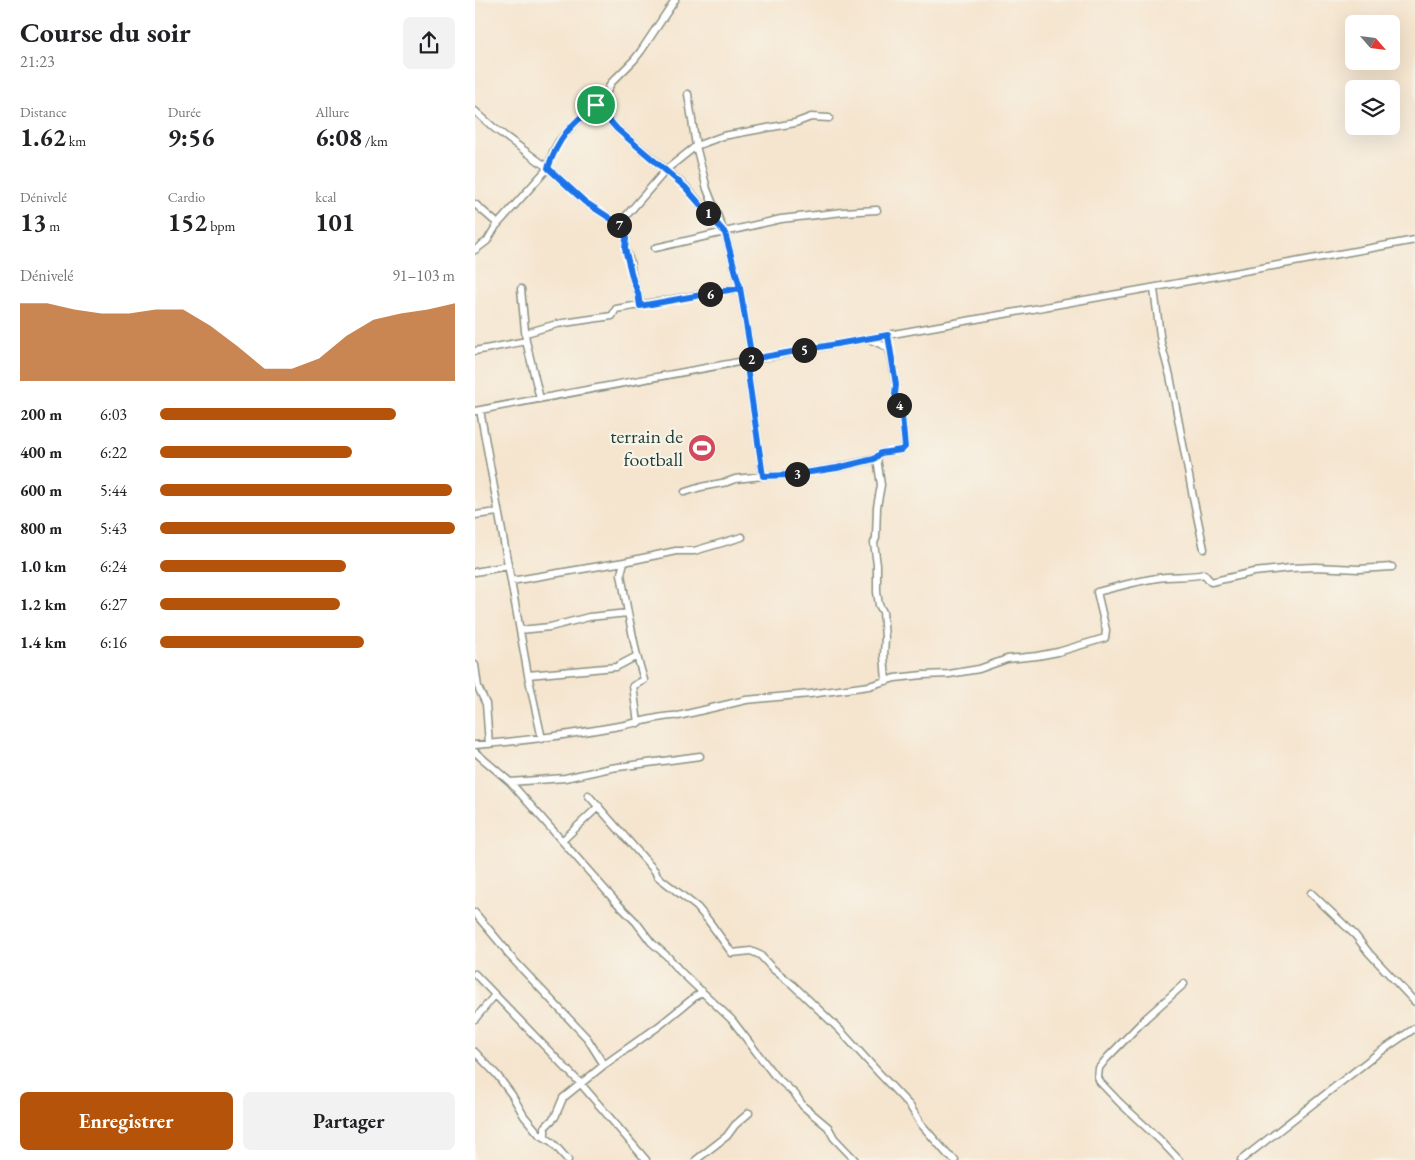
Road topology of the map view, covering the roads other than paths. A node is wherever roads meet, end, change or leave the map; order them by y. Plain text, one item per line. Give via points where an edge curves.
1 (675, 0) edge
2 (688, 94) dead end
3 (596, 105) junction
4 (475, 111) edge
5 (829, 118) dead end
6 (696, 146) junction
7 (548, 168) junction
8 (667, 170) junction
9 (475, 204) edge
10 (877, 210) dead end
11 (498, 224) junction
12 (619, 224) junction
13 (725, 233) junction
14 (1415, 240) edge
15 (655, 248) dead end
16 (475, 250) edge
17 (740, 288) junction
18 (521, 289) dead end
19 (1154, 289) junction
20 (640, 306) junction
21 (526, 333) junction
22 (888, 335) junction
23 (869, 339) junction
24 (526, 341) junction
25 (889, 348) junction
26 (475, 352) edge
27 (749, 360) junction
28 (540, 399) junction
29 (477, 411) edge
30 (877, 458) junction
31 (763, 476) junction
32 (685, 492) dead end
33 (498, 512) junction
34 (475, 515) edge
35 (742, 537) dead end
36 (1204, 549) dead end
37 (624, 562) junction
38 (508, 566) junction
39 (1392, 567) dead end
40 (475, 572) edge
41 (511, 581) junction
42 (628, 614) junction
43 (520, 630) junction
44 (637, 656) junction
45 (475, 665) edge
46 (528, 675) junction
47 (886, 682) junction
48 (638, 723) junction
49 (542, 739) junction
50 (489, 744) junction
51 (475, 745) edge
52 (475, 752) edge
53 (700, 756) dead end
54 (510, 782) junction
55 (588, 795) dead end
56 (599, 806) junction
57 (563, 840) junction
58 (1311, 893) dead end
59 (475, 913) edge
60 (475, 974) edge
61 (1184, 984) dead end
62 (701, 990) junction
63 (494, 996) junction
64 (1415, 1002) edge
65 (475, 1019) edge
66 (1415, 1028) edge
67 (475, 1052) edge
68 (604, 1065) junction
69 (581, 1084) junction
70 (749, 1112) dead end
71 (545, 1137) junction
72 (568, 1160) edge
73 (646, 1160) edge
74 (696, 1160) edge
75 (855, 1160) edge
76 (955, 1160) edge
77 (1179, 1160) edge
78 (1241, 1160) edge

1 - 3 street via 634,60 611,83
2 - 6 street
3 - 7 street via 559,141
3 - 8 street via 617,129
4 - 7 street
5 - 6 street via 811,117 795,124 723,136
6 - 8 street
6 - 13 street via 707,189
7 - 11 street
7 - 12 street via 585,202
8 - 12 street
8 - 13 street
9 - 11 street
10 - 13 street via 781,220
11 - 16 street via 487,241
12 - 20 street via 626,238 625,249
13 - 15 street
13 - 17 street
14 - 19 street
17 - 20 street
17 - 27 street
18 - 21 street
19 - 22 street
19 - 36 street via 1161,342
20 - 21 street via 616,309 612,316 557,324
21 - 24 street
22 - 23 street
22 - 25 street
23 - 25 street
23 - 27 street
24 - 26 street
24 - 28 street
25 - 30 street via 905,447 881,453
27 - 28 street
27 - 31 street
28 - 29 street
29 - 33 street
30 - 31 street via 791,475
30 - 47 street via 881,485 874,543 877,592 885,638
31 - 32 street via 735,479
33 - 34 street
33 - 38 street
35 - 37 street via 695,551 676,551
37 - 41 street
37 - 42 street via 621,574
38 - 40 street
38 - 41 street
39 - 47 street via 1315,566 1254,572 1211,582 1204,574 1129,583 1097,592 1105,638 1058,652 1007,659 979,669 895,678
41 - 43 street
42 - 43 street
42 - 44 street
43 - 46 street
44 - 46 street via 616,667
44 - 48 street via 644,680 633,686
45 - 50 street via 478,687 486,704
46 - 49 street
47 - 48 street via 746,700
48 - 49 street
49 - 50 street
50 - 51 street
52 - 54 street
53 - 54 street via 565,778
54 - 57 street
55 - 56 street
56 - 57 street
56 - 76 street via 657,876 708,920 731,952 751,951 760,955 839,1029
57 - 62 street via 651,942
58 - 64 street via 1355,935
59 - 68 street via 508,954 587,1038
60 - 63 street
61 - 77 street via 1107,1058 1099,1068 1098,1077
62 - 68 street via 659,1026
62 - 75 street via 732,1020 774,1075 828,1127
63 - 65 street
63 - 69 street
66 - 78 street
67 - 71 street via 512,1095 524,1116
68 - 69 street
69 - 71 street via 563,1098 555,1117 545,1127
69 - 73 street
70 - 74 street via 727,1136
71 - 72 street

